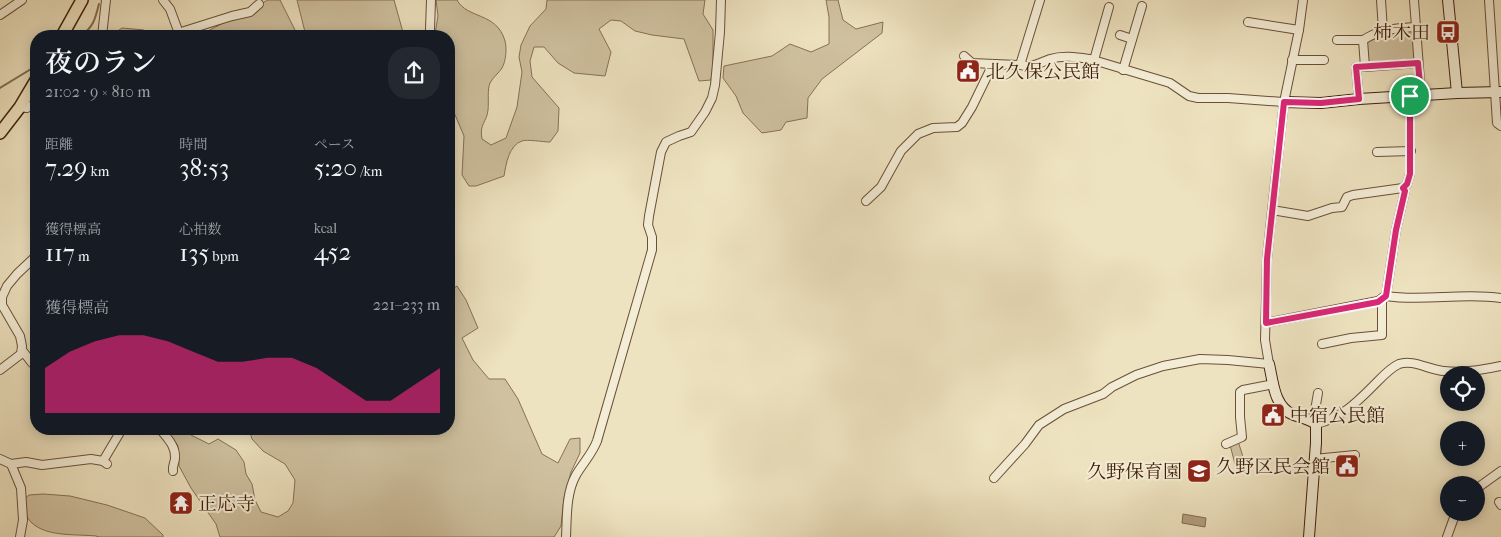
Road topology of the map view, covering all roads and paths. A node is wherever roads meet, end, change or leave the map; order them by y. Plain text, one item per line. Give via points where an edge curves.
1 (22, 0) edge
2 (82, 0) edge
3 (106, 0) edge
4 (163, 0) edge
5 (721, 0) edge
6 (1040, 0) edge
7 (1303, 0) edge
8 (1380, 0) edge
9 (1414, 0) edge
10 (1448, 0) edge
11 (1489, 0) edge
12 (433, 1) edge
13 (259, 4) dead end
14 (1142, 6) dead end
15 (1109, 7) dead end
16 (0, 15) edge
17 (1248, 22) dead end
18 (1415, 27) junction
19 (65, 30) edge
20 (103, 30) edge
21 (177, 30) edge
22 (193, 30) edge
23 (431, 30) edge
24 (1299, 30) junction
25 (1383, 30) junction
26 (1120, 35) dead end
27 (1132, 39) junction
28 (1337, 40) dead end
29 (1363, 40) junction
30 (964, 56) dead end
31 (1497, 58) edge
32 (1094, 60) junction
33 (1292, 60) junction
34 (1324, 60) dead end
35 (1418, 63) junction
36 (993, 64) junction
37 (1020, 65) junction
38 (1365, 66) junction
39 (1123, 70) junction
40 (30, 90) edge
41 (1498, 92) edge
42 (1457, 93) junction
43 (1415, 96) junction
44 (1359, 99) junction
45 (1284, 102) junction
46 (30, 106) edge
47 (20, 108) junction
48 (1501, 126) edge
49 (0, 133) edge
50 (1411, 151) junction
51 (1377, 152) dead end
52 (1403, 188) junction
53 (866, 201) dead end
54 (1272, 210) junction
55 (30, 262) edge
56 (1384, 297) junction
57 (1501, 298) edge
58 (1266, 323) junction
59 (1322, 344) dead end
60 (22, 350) junction
61 (30, 360) edge
62 (1269, 364) junction
63 (1501, 366) edge
64 (0, 370) edge
65 (1274, 384) junction
66 (1318, 393) dead end
67 (1314, 423) junction
68 (119, 435) edge
69 (165, 435) edge
70 (1226, 444) dead end
71 (1355, 455) dead end
72 (0, 459) edge
73 (1314, 459) junction
74 (11, 464) junction
75 (173, 470) dead end
76 (1501, 471) edge
77 (994, 478) dead end
78 (1485, 483) edge
79 (1453, 521) edge
80 (20, 537) edge
81 (566, 537) edge
82 (1308, 537) edge
83 (1447, 537) edge

1 - 16 street
2 - 19 main road
3 - 20 street
4 - 21 street
5 - 81 street via 712,98 692,132 666,142 661,152 648,225 652,250 597,441 570,488
6 - 37 street
7 - 24 street
8 - 25 street
9 - 18 street
10 - 42 street
11 - 31 street
12 - 23 street
13 - 22 street via 250,12
14 - 27 street
15 - 32 street
17 - 24 street
18 - 25 street
18 - 35 street
24 - 33 street
25 - 29 street
26 - 27 street
27 - 39 street
28 - 29 street
29 - 38 street
30 - 36 street via 972,63
31 - 41 street
32 - 37 street via 1061,57 1035,66
32 - 39 street
33 - 34 street
33 - 45 street
35 - 38 street
35 - 43 street
36 - 37 street
36 - 53 street via 962,123 957,127 933,128 918,134 901,151 881,187
38 - 44 street via 1356,67
39 - 45 street via 1170,83 1198,98
40 - 47 main road
41 - 42 street
41 - 48 street via 1498,123
42 - 43 street
43 - 44 street
43 - 50 street
44 - 45 street
45 - 54 street
46 - 47 street
47 - 49 main road
50 - 51 street
50 - 52 street via 1410,174
52 - 54 street via 1353,194 1347,197 1342,207 1308,216
52 - 56 street
54 - 58 street
55 - 60 street via 7,286 2,297 2,305 20,336
56 - 57 street
56 - 58 street via 1378,302
56 - 59 street via 1382,335
58 - 62 street
60 - 61 street
60 - 64 street
62 - 65 street
62 - 77 street via 1200,359 1136,375 1103,394 1064,409 1039,425
63 - 67 street via 1460,372 1407,362 1397,365 1353,406 1329,421
65 - 67 street via 1280,404 1286,411
65 - 70 street via 1240,392 1242,436
66 - 67 street
67 - 73 street
68 - 74 street via 105,462 91,459 42,465
69 - 75 street via 174,446
71 - 73 street
72 - 74 street
73 - 82 street
74 - 80 street via 21,488 23,520
76 - 78 street
79 - 83 street

